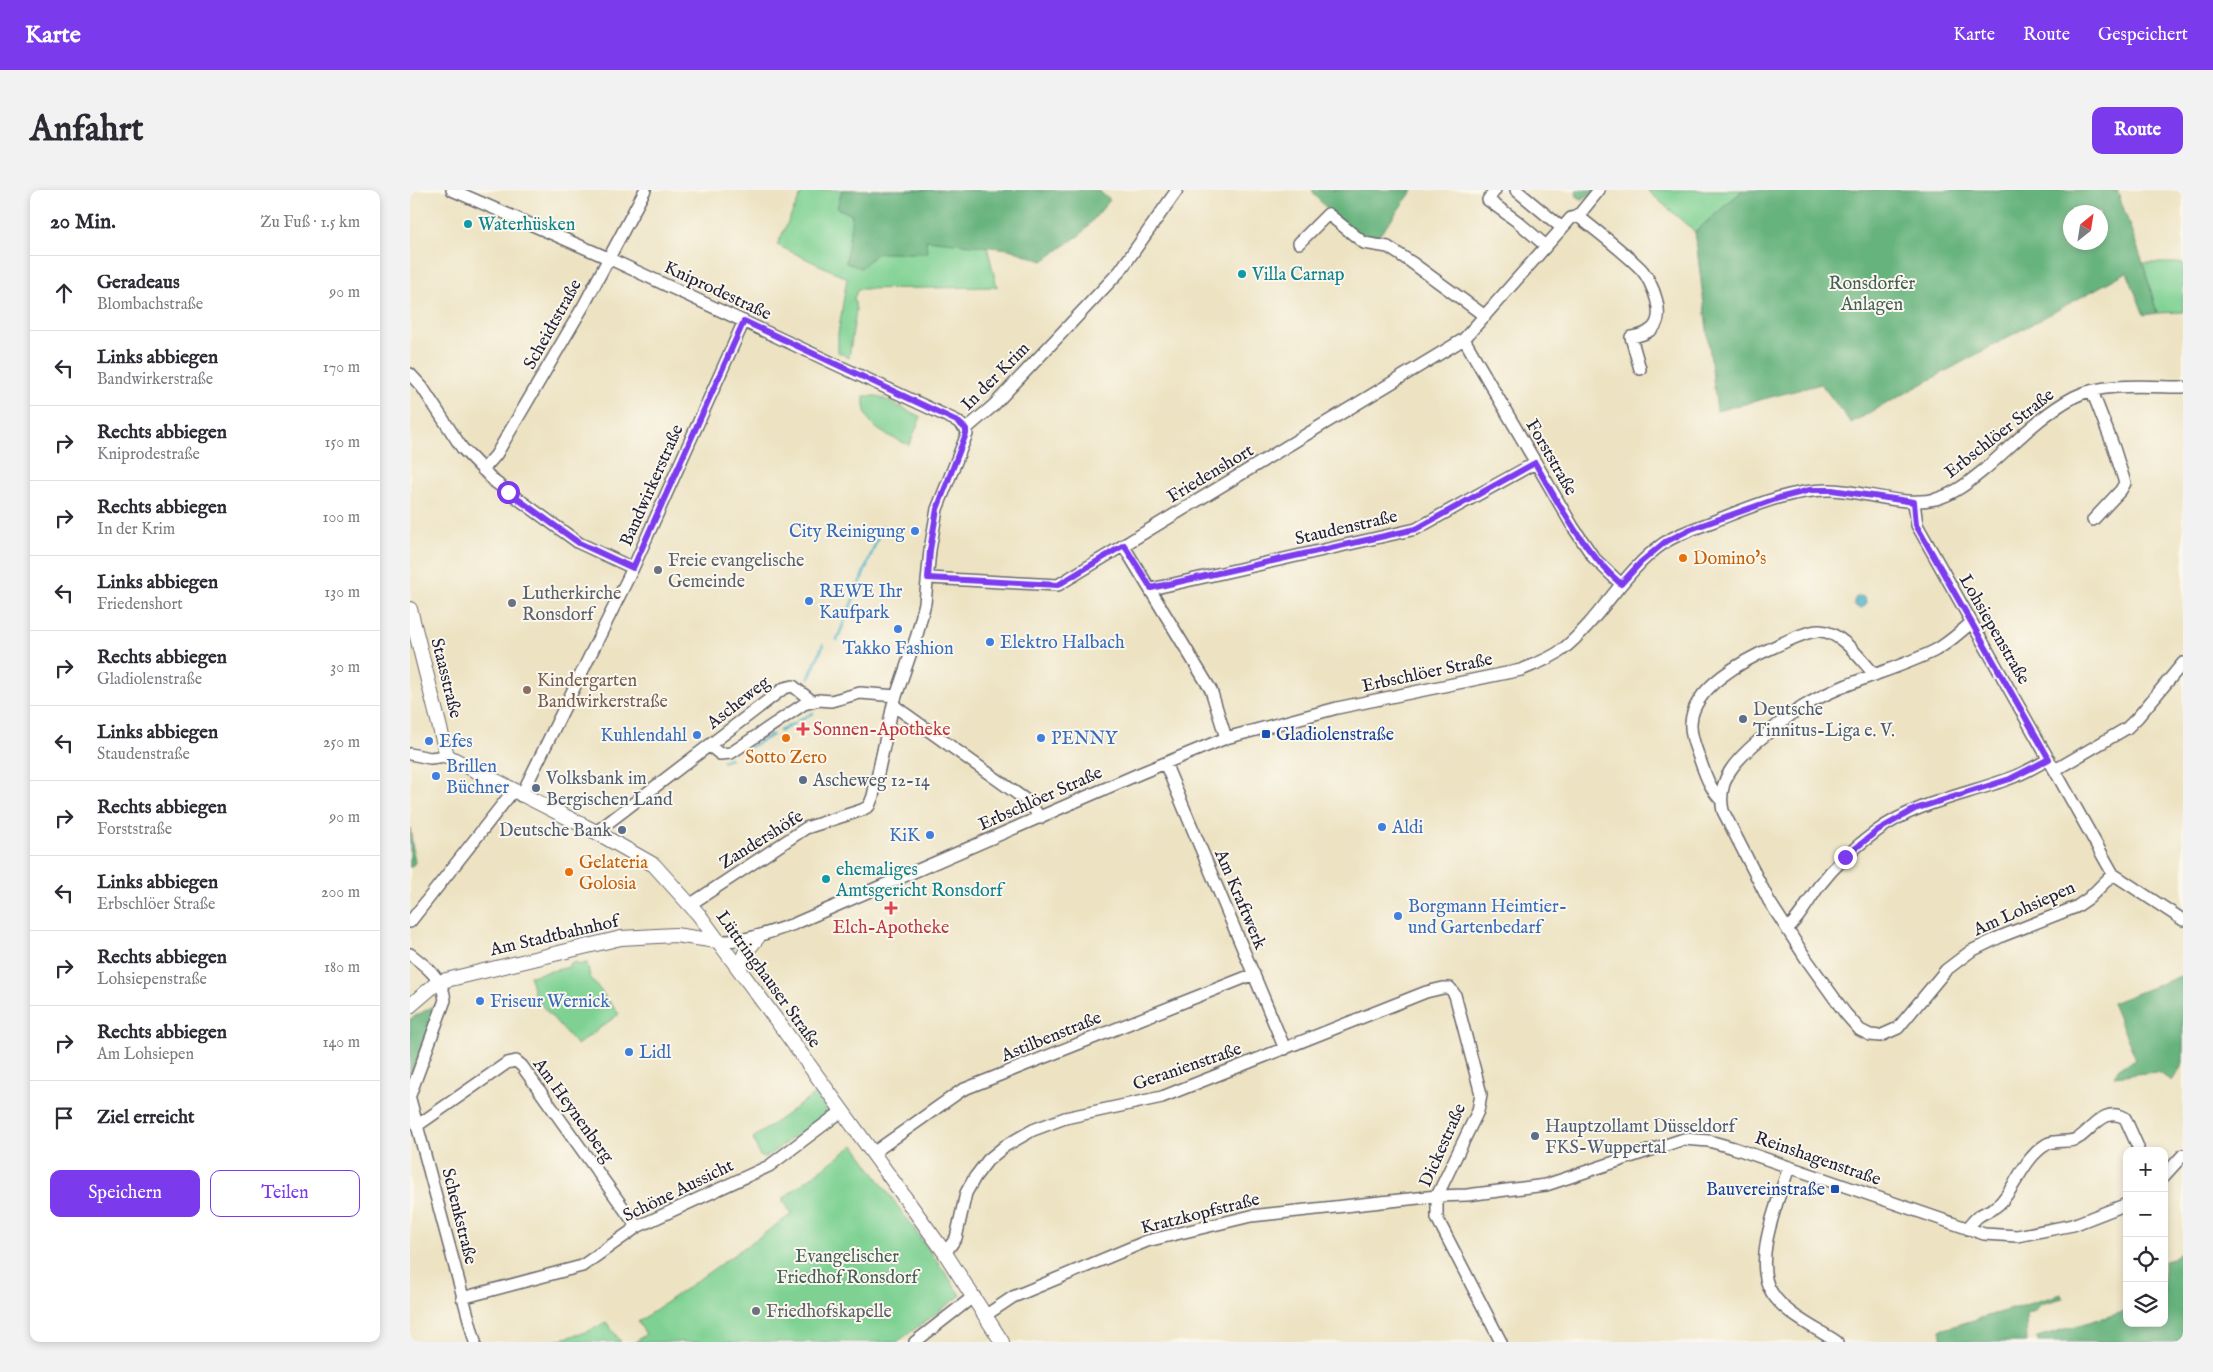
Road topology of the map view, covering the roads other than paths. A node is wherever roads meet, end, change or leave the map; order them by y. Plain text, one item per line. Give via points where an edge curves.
1 (452, 190) edge
2 (645, 190) edge
3 (1177, 190) edge
4 (1495, 190) edge
5 (1516, 190) edge
6 (1600, 190) edge
7 (1578, 216) junction
8 (1562, 228) junction
9 (1299, 243) dead end
10 (1546, 246) junction
11 (608, 258) junction
12 (1485, 316) junction
13 (744, 321) junction
14 (1464, 339) junction
15 (1640, 369) dead end
16 (410, 374) edge
17 (2183, 387) edge
18 (2092, 391) junction
19 (966, 429) junction
20 (1535, 463) junction
21 (483, 470) junction
22 (1914, 502) junction
23 (2093, 520) dead end
24 (1124, 545) junction
25 (633, 568) junction
26 (928, 578) junction
27 (1621, 584) junction
28 (1151, 588) junction
29 (411, 616) edge
30 (1971, 623) junction
31 (2183, 663) edge
32 (1875, 675) junction
33 (895, 700) junction
34 (812, 701) junction
35 (1226, 738) junction
36 (710, 746) junction
37 (410, 754) edge
38 (447, 756) junction
39 (2049, 759) junction
40 (1165, 763) junction
41 (2056, 770) junction
42 (517, 793) junction
43 (1720, 800) junction
44 (1040, 818) junction
45 (596, 832) junction
46 (2113, 874) junction
47 (690, 904) junction
48 (2183, 920) edge
49 (410, 922) edge
50 (1787, 929) junction
51 (758, 937) junction
52 (717, 941) junction
53 (410, 954) edge
54 (739, 969) junction
55 (1254, 974) junction
56 (438, 982) junction
57 (1443, 988) joint
58 (410, 1006) edge
59 (1285, 1049) junction
60 (410, 1095) edge
61 (410, 1099) edge
62 (842, 1111) junction
63 (418, 1125) junction
64 (2138, 1147) dead end
65 (873, 1153) junction
66 (2183, 1155) edge
67 (1789, 1167) junction
68 (2168, 1172) edge
69 (1437, 1196) junction
70 (2123, 1206) edge
71 (637, 1227) junction
72 (1968, 1229) junction
73 (945, 1253) junction
74 (974, 1296) junction
75 (462, 1298) junction
76 (986, 1315) junction
77 (475, 1342) edge
78 (915, 1342) edge
79 (1002, 1342) edge
80 (1501, 1342) edge
81 (1837, 1342) edge

1 - 11 street, Kniprodestraße
2 - 11 street, Scheidtstraße
3 - 19 street, In der Krim via 1120,271 994,405
4 - 10 street via 1488,200
5 - 8 street
6 - 7 street, Friedenshort
7 - 8 street, Friedenshort via 1571,218
7 - 15 street via 1642,270 1651,286 1658,304 1658,321 1649,332 1631,337
8 - 10 street, Friedenshort
9 - 12 street via 1328,214 1364,243 1388,247
10 - 12 street, Friedenshort
11 - 13 street, Kniprodestraße
11 - 21 street, Scheidtstraße via 522,412
12 - 14 street, Friedenshort
13 - 19 street, Kniprodestraße via 957,421
13 - 25 street, Bandwirkerstraße
14 - 20 street, Forststraße
14 - 24 street, Friedenshort
16 - 21 street via 462,448
17 - 18 street, Erbschlöer Straße via 2125,387
18 - 22 street, Erbschlöer Straße via 2075,396 2050,412 1957,490 1937,499
18 - 23 street via 2125,483
19 - 26 street, In der Krim via 933,523
20 - 27 street, Forststraße via 1594,558
20 - 28 street, Staudenstraße via 1416,529
21 - 25 street via 579,543
22 - 27 street, Erbschlöer Straße via 1832,490 1810,490 1779,498 1691,529 1665,542
22 - 30 street, Lohsiepenstraße via 1916,525
24 - 26 street, Friedenshort via 1058,585
24 - 28 street
25 - 42 street, Bandwirkerstraße
26 - 33 street, In der Krim via 917,635
27 - 35 street, Erbschlöer Straße via 1567,645 1520,670 1337,708
28 - 35 street via 1211,690
29 - 38 main road, Staasstraße
30 - 32 street via 1936,650
30 - 39 street, Lohsiepenstraße
31 - 41 street via 2127,728
32 - 43 street via 1801,708 1774,727 1735,762 1725,780
32 - 43 street, Am Lohsiepen via 1837,636 1820,630 1760,654 1718,680 1702,694 1694,707 1691,724 1705,774
33 - 34 street, Ascheweg via 860,693 831,701
33 - 44 street via 1030,803
33 - 47 street, Zandershöfe via 869,806 814,824
34 - 36 street, Ascheweg via 731,753 720,754
34 - 36 street, Ascheweg via 793,686 784,688
35 - 40 street, Erbschlöer Straße
36 - 45 street, Ascheweg
37 - 38 street, Lüttringhauser Straße via 430,758
38 - 42 main road, Lüttringhauser Straße
39 - 41 street, Lohsiepenstraße
39 - 50 street via 2010,779 1915,809 1878,830 1839,864 1819,886 1798,920
40 - 44 street, Erbschlöer Straße
40 - 55 street, Am Kraftwerk
41 - 46 street, Lohsiepenstraße
42 - 45 main road, Lüttringhauser Straße
42 - 49 street, Bandwirkerstraße
43 - 50 street, Am Lohsiepen via 1736,839
44 - 51 street, Erbschlöer Straße
45 - 47 main road, Lüttringhauser Straße via 654,865
46 - 48 street, Lohsiepenstraße
46 - 50 street, Am Lohsiepen via 2076,907 1972,951 1946,970 1898,1028 1880,1036 1860,1030
47 - 52 main road, Lüttringhauser Straße
51 - 52 street, Erbschlöer Straße
51 - 54 main road via 745,953
52 - 54 main road, Lüttringhauser Straße
52 - 56 main road, Am Stadtbahnhof via 675,935 621,938
53 - 56 street via 430,969
54 - 62 main road, Lüttringhauser Straße
55 - 59 street, Am Kraftwerk
55 - 65 street, Astilbenstraße via 962,1090
56 - 58 main road, Am Stadtbahnhof
56 - 60 street via 444,994 444,1006
57 - 59 street, Geranienstraße
57 - 69 street, Dickestraße via 1450,988 1455,995 1481,1094 1478,1111
59 - 73 street, Geranienstraße via 1162,1097 1066,1118 1012,1142 988,1160 975,1177 966,1193 956,1238
61 - 63 street, Schenkstraße
62 - 65 main road, Lüttringhauser Straße
62 - 71 street, Schöne Aussicht via 769,1166
63 - 71 street, Am Heynenberg via 507,1063 516,1061
63 - 75 street, Schenkstraße
64 - 72 street via 2126,1118 2113,1114 2099,1119 2080,1138 2048,1144 2034,1154 2002,1201 1975,1218
65 - 73 main road, Lüttringhauser Straße
66 - 68 street
67 - 69 street, Reinshagenstraße via 1718,1144 1684,1139 1546,1185
67 - 72 street, Reinshagenstraße
67 - 81 street via 1770,1229 1765,1277 1772,1293 1782,1304
69 - 76 street, Kratzkopfstraße via 1261,1214 1147,1241 1013,1297
69 - 80 street, Dickestraße via 1437,1218
70 - 72 street, Reinshagenstraße via 2073,1225 2017,1236 1984,1234
71 - 75 street, Schöne Aussicht via 582,1266
73 - 74 main road, Lüttringhauser Straße
74 - 76 main road, Lüttringhauser Straße
74 - 78 street
75 - 77 street, Schenkstraße
76 - 79 main road, Lüttringhauser Straße

